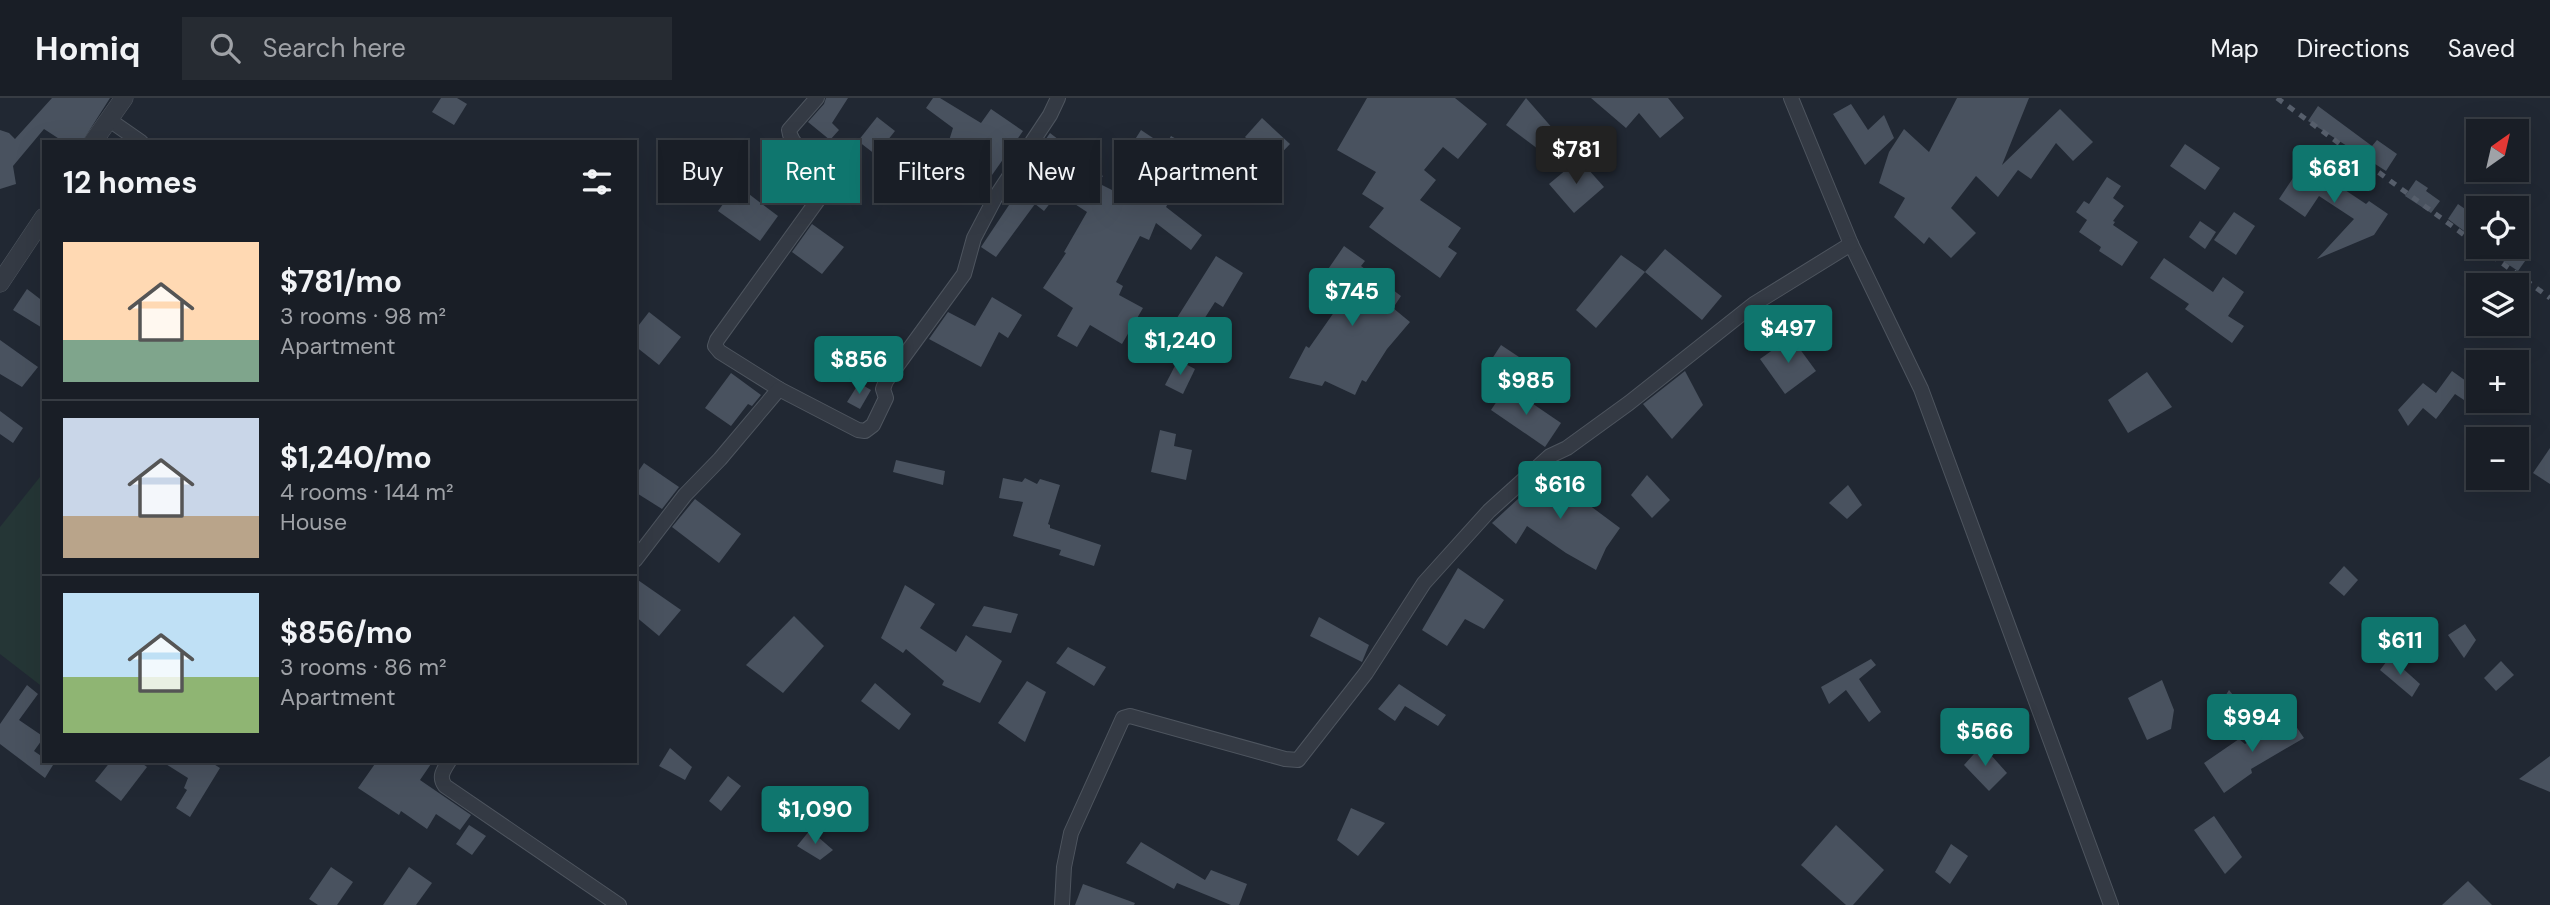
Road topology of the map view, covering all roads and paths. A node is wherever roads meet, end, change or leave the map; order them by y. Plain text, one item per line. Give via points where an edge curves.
1 (124, 98) edge
2 (817, 98) edge
3 (1058, 98) edge
4 (1791, 98) edge
5 (108, 119) junction
6 (94, 140) edge
7 (138, 140) edge
8 (42, 219) edge
9 (1850, 244) junction
10 (0, 283) edge
11 (779, 389) junction
12 (637, 558) edge
13 (448, 763) edge
14 (619, 905) edge
15 (1062, 905) edge
16 (2111, 905) edge

1 - 5 street
2 - 11 street via 789,130 795,144 830,173 828,186 715,346
3 - 11 street via 995,198 974,238 964,274 886,381 886,398 873,425 858,430
4 - 9 street
5 - 6 street
5 - 7 street
8 - 10 street
9 - 15 street via 1754,304 1629,403 1550,456 1489,511 1424,583 1366,673 1298,761 1130,716 1123,718 1071,833
9 - 16 street via 1921,389
11 - 12 street via 685,495
13 - 14 street via 441,774 444,786

